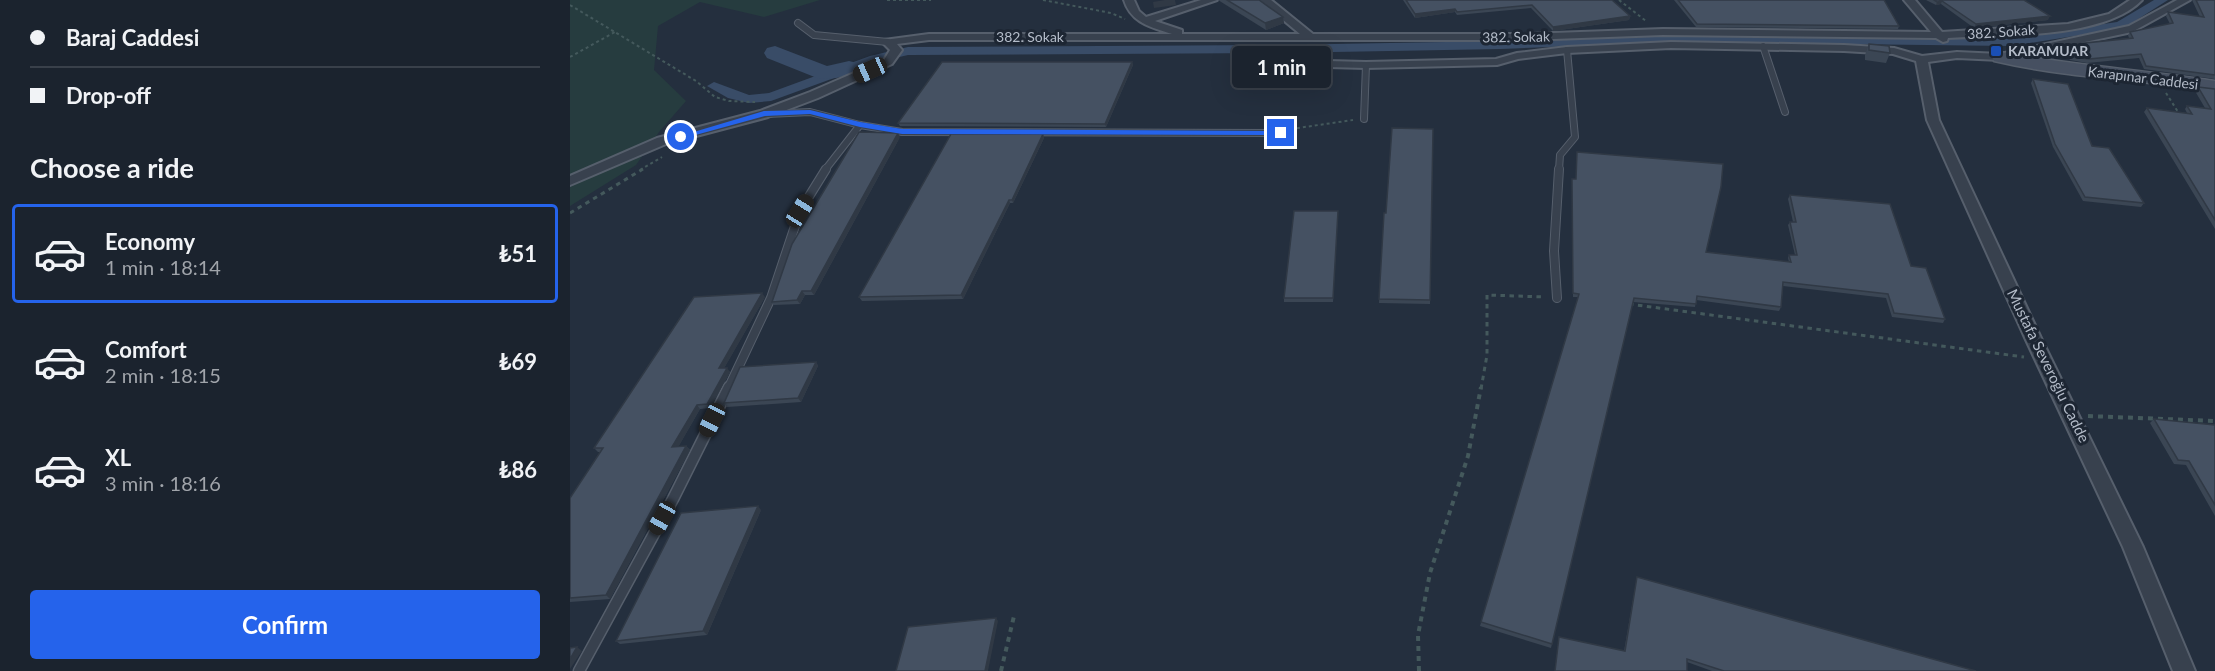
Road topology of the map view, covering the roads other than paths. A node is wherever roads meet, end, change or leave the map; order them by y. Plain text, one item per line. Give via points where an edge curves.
1 (1129, 0) edge
2 (1212, 0) edge
3 (1264, 0) edge
4 (1908, 0) edge
5 (2137, 0) edge
6 (2185, 0) edge
7 (1144, 21) junction
8 (798, 23) dead end
9 (1940, 35) junction
10 (1196, 37) junction
11 (1311, 38) junction
12 (1763, 46) junction
13 (1567, 50) junction
14 (891, 51) junction
15 (1954, 52) junction
16 (2000, 57) junction
17 (1922, 59) junction
18 (1250, 62) dead end
19 (1366, 65) junction
20 (2215, 86) edge
21 (764, 108) junction
22 (1785, 112) dead end
23 (1364, 119) road end
24 (860, 125) junction
25 (1281, 133) road end
26 (570, 181) edge
27 (1557, 298) road end
28 (579, 671) edge
29 (2184, 671) edge

1 - 7 street via 1136,15
2 - 7 street
3 - 11 street
4 - 9 street
5 - 9 street, 382. Sokak via 2113,16 2068,27
6 - 16 street via 2132,29
7 - 10 street
8 - 14 lane via 814,34
9 - 11 street, 382. Sokak via 1663,32
9 - 15 street
10 - 11 street, 382. Sokak
10 - 14 street, 382. Sokak via 928,36
12 - 13 street
12 - 17 street via 1893,51
12 - 22 lane
13 - 19 street via 1497,62
13 - 27 lane via 1575,137 1560,154 1554,250
14 - 21 street, 382. Sokak via 814,95
15 - 16 street
15 - 17 street
16 - 20 street, Karapınar Caddesi
17 - 29 street, Mustafa Severoğlu Cadde via 1933,120 2133,547
18 - 19 street
19 - 23 lane
21 - 24 lane via 810,112
21 - 26 street, 382. Sokak via 699,133 662,141
24 - 25 lane via 902,132
24 - 28 lane via 834,156 800,211 771,298 732,381

